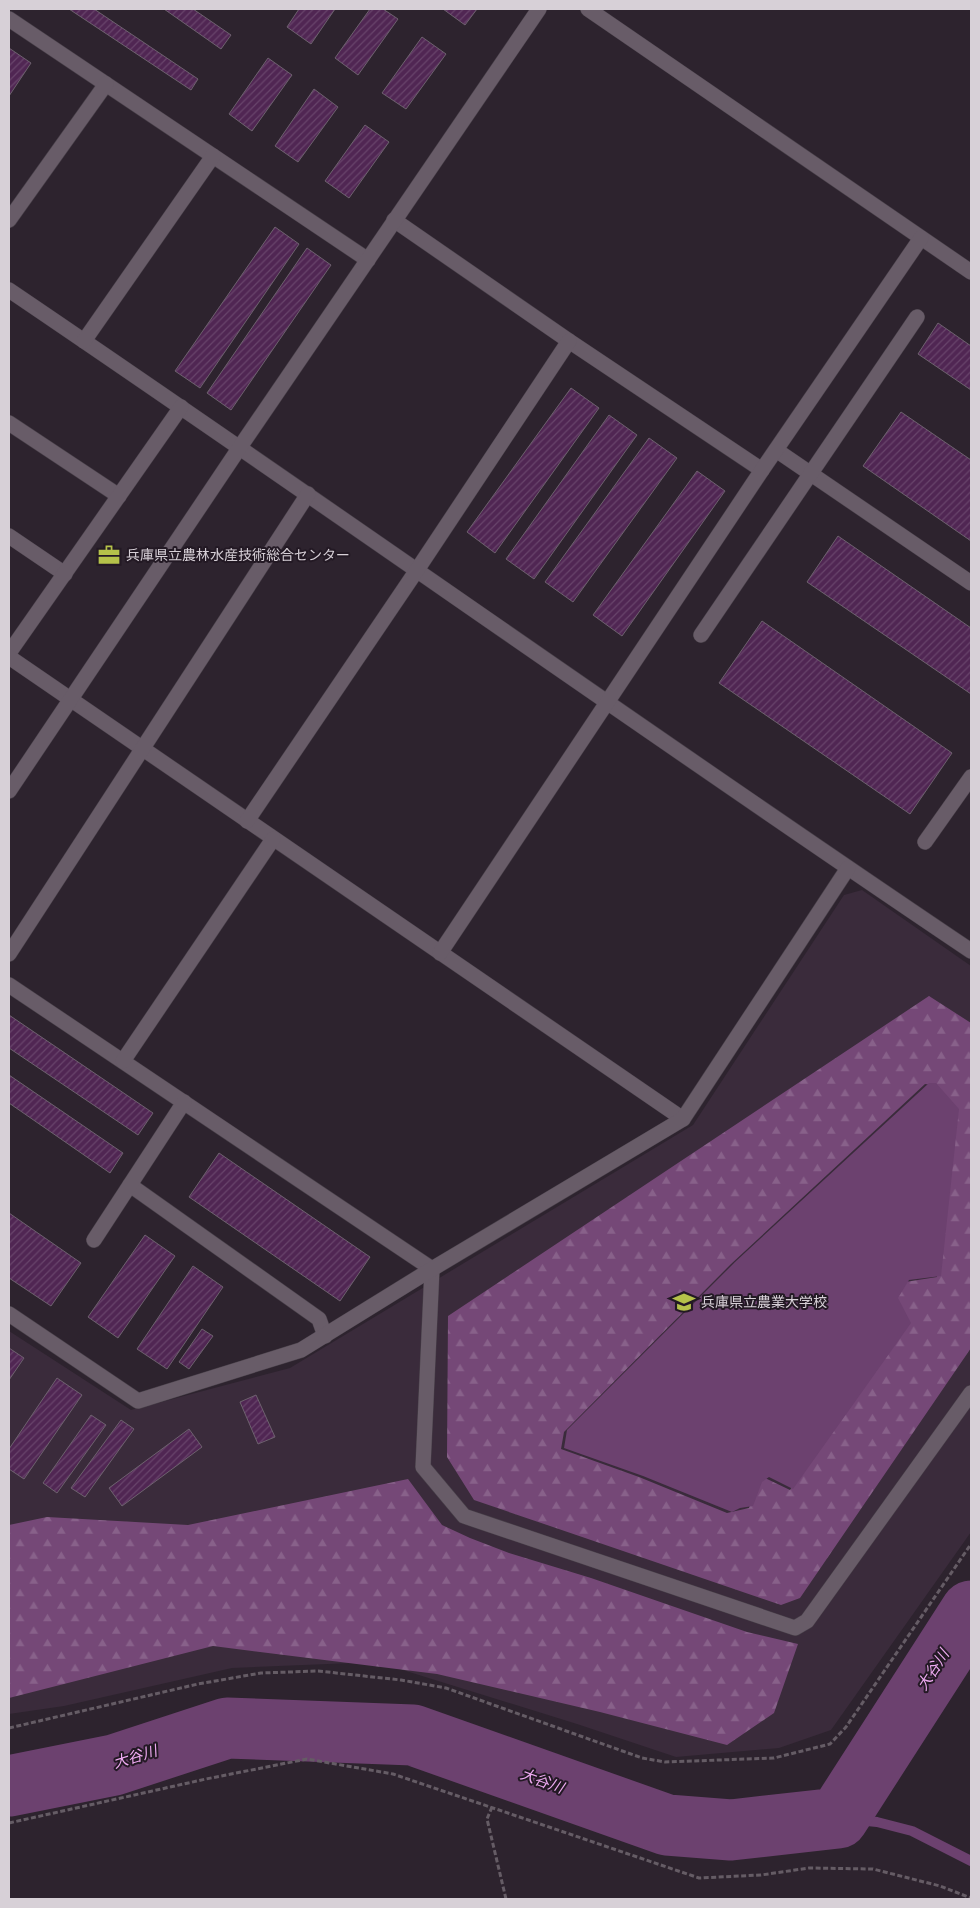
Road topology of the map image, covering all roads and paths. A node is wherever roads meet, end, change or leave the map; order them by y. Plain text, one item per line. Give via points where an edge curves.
1 (538, 9) edge
2 (588, 9) edge
3 (9, 20) edge
4 (106, 84) junction
5 (213, 156) junction
6 (9, 220) edge
7 (394, 220) junction
8 (922, 238) junction
9 (368, 260) junction
10 (971, 272) edge
11 (9, 290) edge
12 (917, 317) dead end
13 (84, 341) junction
14 (568, 341) junction
15 (181, 407) junction
16 (9, 423) edge
17 (240, 447) junction
18 (776, 450) junction
19 (762, 470) junction
20 (811, 474) junction
21 (308, 494) junction
22 (119, 496) junction
23 (9, 536) edge
24 (417, 570) junction
25 (64, 574) junction
26 (971, 583) edge
27 (700, 634) dead end
28 (9, 653) edge
29 (9, 657) edge
30 (70, 700) junction
31 (607, 702) junction
32 (141, 749) junction
33 (971, 777) edge
34 (9, 791) edge
35 (247, 821) junction
36 (273, 839) junction
37 (925, 842) dead end
38 (848, 868) junction
39 (971, 952) edge
40 (440, 953) junction
41 (9, 954) edge
42 (9, 985) edge
43 (123, 1061) junction
44 (184, 1102) junction
45 (683, 1119) junction
46 (130, 1185) junction
47 (94, 1240) dead end
48 (432, 1269) junction
49 (9, 1314) edge
50 (325, 1336) junction
51 (971, 1392) edge
52 (971, 1544) edge
53 (9, 1728) edge
54 (492, 1807) junction
55 (9, 1823) edge
56 (971, 1898) edge
57 (506, 1899) edge

1 - 7 lane
2 - 8 lane
3 - 4 lane
4 - 5 lane
4 - 6 lane
5 - 9 lane
5 - 13 lane
7 - 9 lane
7 - 14 lane
8 - 10 lane
8 - 18 lane
9 - 17 lane
11 - 13 lane
12 - 20 lane
13 - 15 lane
14 - 19 lane
14 - 24 lane
15 - 17 lane
15 - 22 lane
16 - 22 lane
17 - 21 lane
17 - 30 lane
18 - 19 lane
18 - 20 lane
19 - 31 lane
20 - 26 lane
20 - 27 lane
21 - 24 lane
21 - 32 lane
22 - 25 lane
23 - 25 lane
24 - 31 lane
24 - 35 lane
25 - 28 lane
29 - 30 lane
30 - 32 lane
30 - 34 lane
31 - 38 lane
31 - 40 lane
32 - 35 lane
32 - 41 lane
33 - 37 lane
35 - 36 lane
36 - 40 lane
36 - 43 lane
38 - 39 lane
38 - 45 lane
40 - 45 lane
42 - 43 lane
43 - 44 lane
44 - 46 lane
44 - 48 lane
45 - 48 lane
46 - 47 lane
46 - 50 lane via 319,1319
48 - 50 lane
48 - 51 lane via 423,1467 464,1516 795,1628 807,1622
49 - 50 lane via 138,1400 302,1350
52 - 53 path via 846,1726 830,1744 774,1758 665,1762 642,1758 446,1688 318,1671 261,1673 198,1684
54 - 55 path via 393,1774 307,1760
54 - 56 path via 699,1878 760,1875 809,1868 873,1869 940,1886
54 - 57 path via 487,1819

